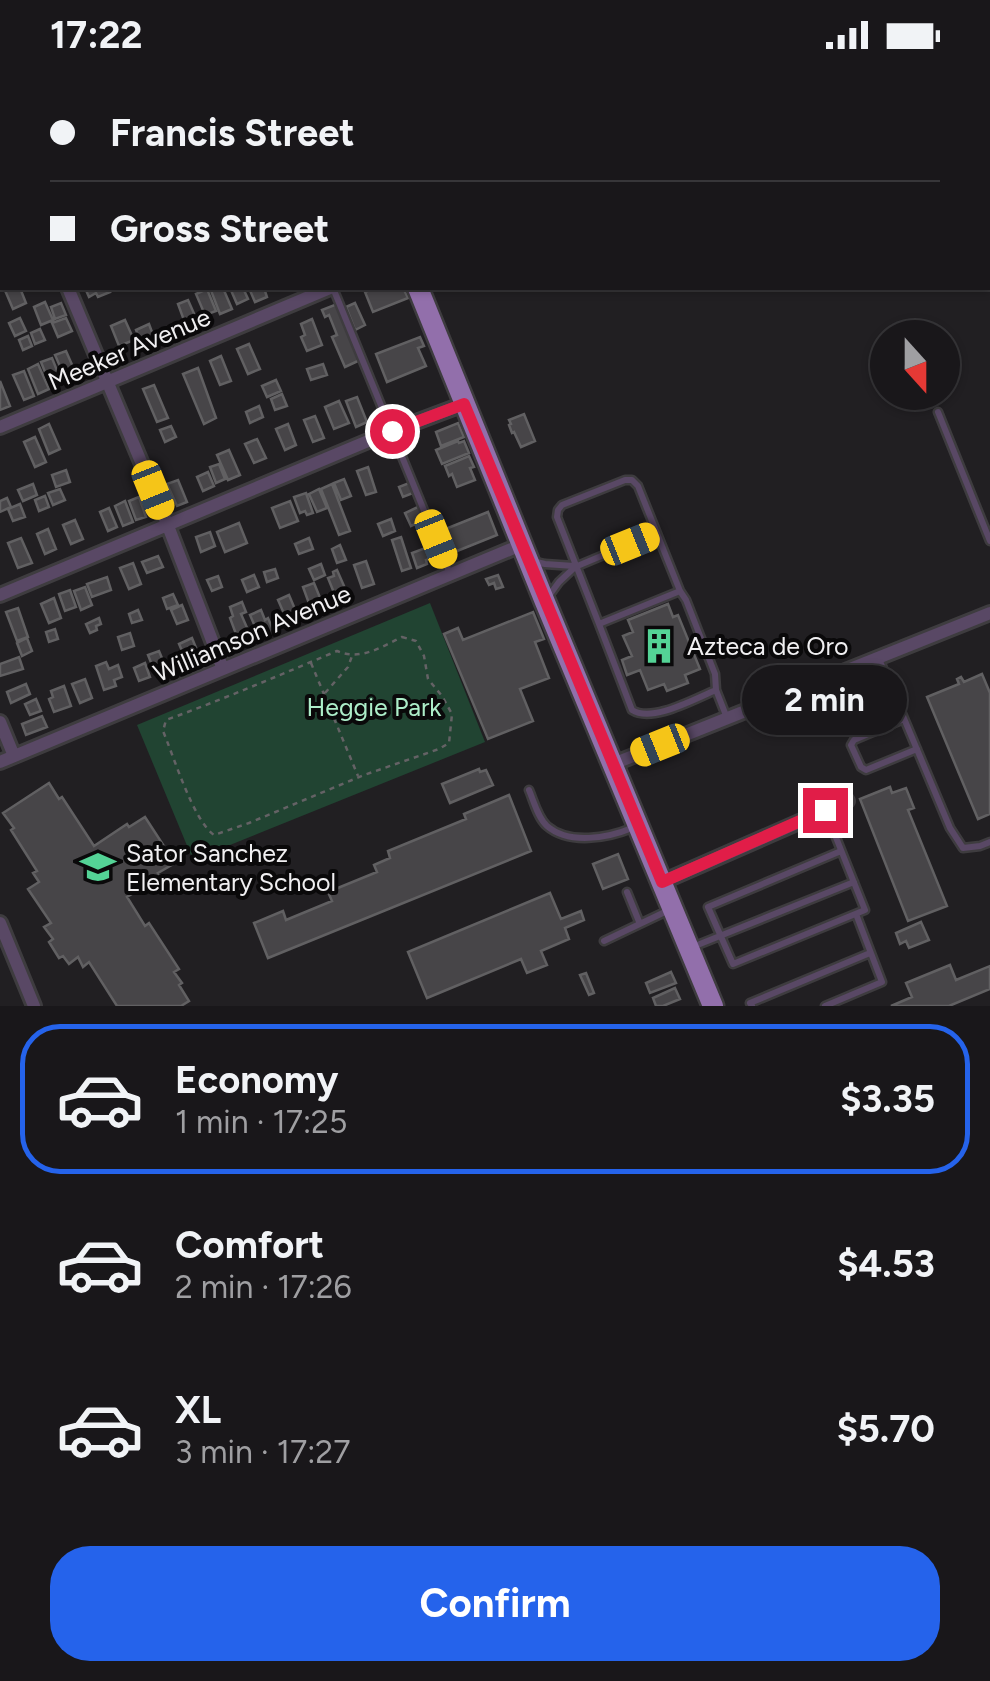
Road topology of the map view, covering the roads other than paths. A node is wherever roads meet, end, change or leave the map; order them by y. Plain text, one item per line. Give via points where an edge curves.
1 (69, 290) edge
2 (327, 290) edge
3 (333, 290) edge
4 (419, 290) edge
5 (109, 382) junction
6 (464, 404) junction
7 (938, 412) dead end
8 (0, 427) edge
9 (392, 431) junction
10 (168, 526) junction
11 (656, 533) junction
12 (990, 540) edge
13 (524, 552) junction
14 (576, 566) junction
15 (451, 575) junction
16 (680, 591) junction
17 (0, 595) edge
18 (545, 602) junction
19 (990, 613) edge
20 (599, 624) junction
21 (879, 658) junction
22 (223, 669) junction
23 (716, 690) junction
24 (728, 718) junction
25 (904, 719) junction
26 (0, 722) edge
27 (917, 749) junction
28 (14, 756) junction
29 (0, 762) edge
30 (613, 764) junction
31 (529, 790) dead end
32 (847, 801) dead end
33 (825, 810) junction
34 (638, 825) junction
35 (990, 842) edge
36 (842, 852) junction
37 (662, 882) junction
38 (854, 882) junction
39 (627, 892) dead end
40 (673, 909) junction
41 (856, 914) junction
42 (0, 922) edge
43 (640, 924) junction
44 (720, 936) junction
45 (604, 941) dead end
46 (689, 948) junction
47 (871, 952) junction
48 (34, 1006) edge
49 (713, 1006) edge
50 (752, 1006) edge
51 (824, 1006) edge

1 - 5 street
2 - 5 street, Meeker Avenue
3 - 9 lane
4 - 6 main road
5 - 8 street, Meeker Avenue
5 - 10 street
6 - 9 street
6 - 13 main road
7 - 12 lane
9 - 10 street
9 - 15 lane
10 - 17 street
10 - 22 street
11 - 14 lane
11 - 14 lane via 632,480 562,505 557,517
11 - 16 lane
13 - 14 lane via 544,564
13 - 15 street, Williamson Avenue
13 - 18 main road
14 - 18 lane
14 - 20 lane
15 - 22 street, Williamson Avenue
16 - 20 lane
16 - 23 lane
18 - 30 main road
19 - 21 street
20 - 23 lane via 632,710 640,715
21 - 24 street
21 - 25 lane
22 - 28 street, Williamson Avenue
23 - 24 lane
24 - 30 street
25 - 27 lane
25 - 27 lane via 854,740 856,756 866,770
26 - 28 street
27 - 35 lane via 964,848
28 - 29 street, Williamson Avenue
30 - 34 main road
31 - 34 lane via 550,829 595,838
32 - 33 street
33 - 36 lane
33 - 37 street
34 - 37 main road
36 - 38 lane
36 - 44 lane via 708,907
37 - 40 main road
38 - 41 lane via 865,910
38 - 44 lane
39 - 43 lane
40 - 43 lane
40 - 46 main road
41 - 44 lane via 733,964
41 - 47 lane
42 - 48 street
43 - 45 lane
44 - 46 lane
46 - 49 main road
47 - 50 lane
47 - 51 lane via 882,982

